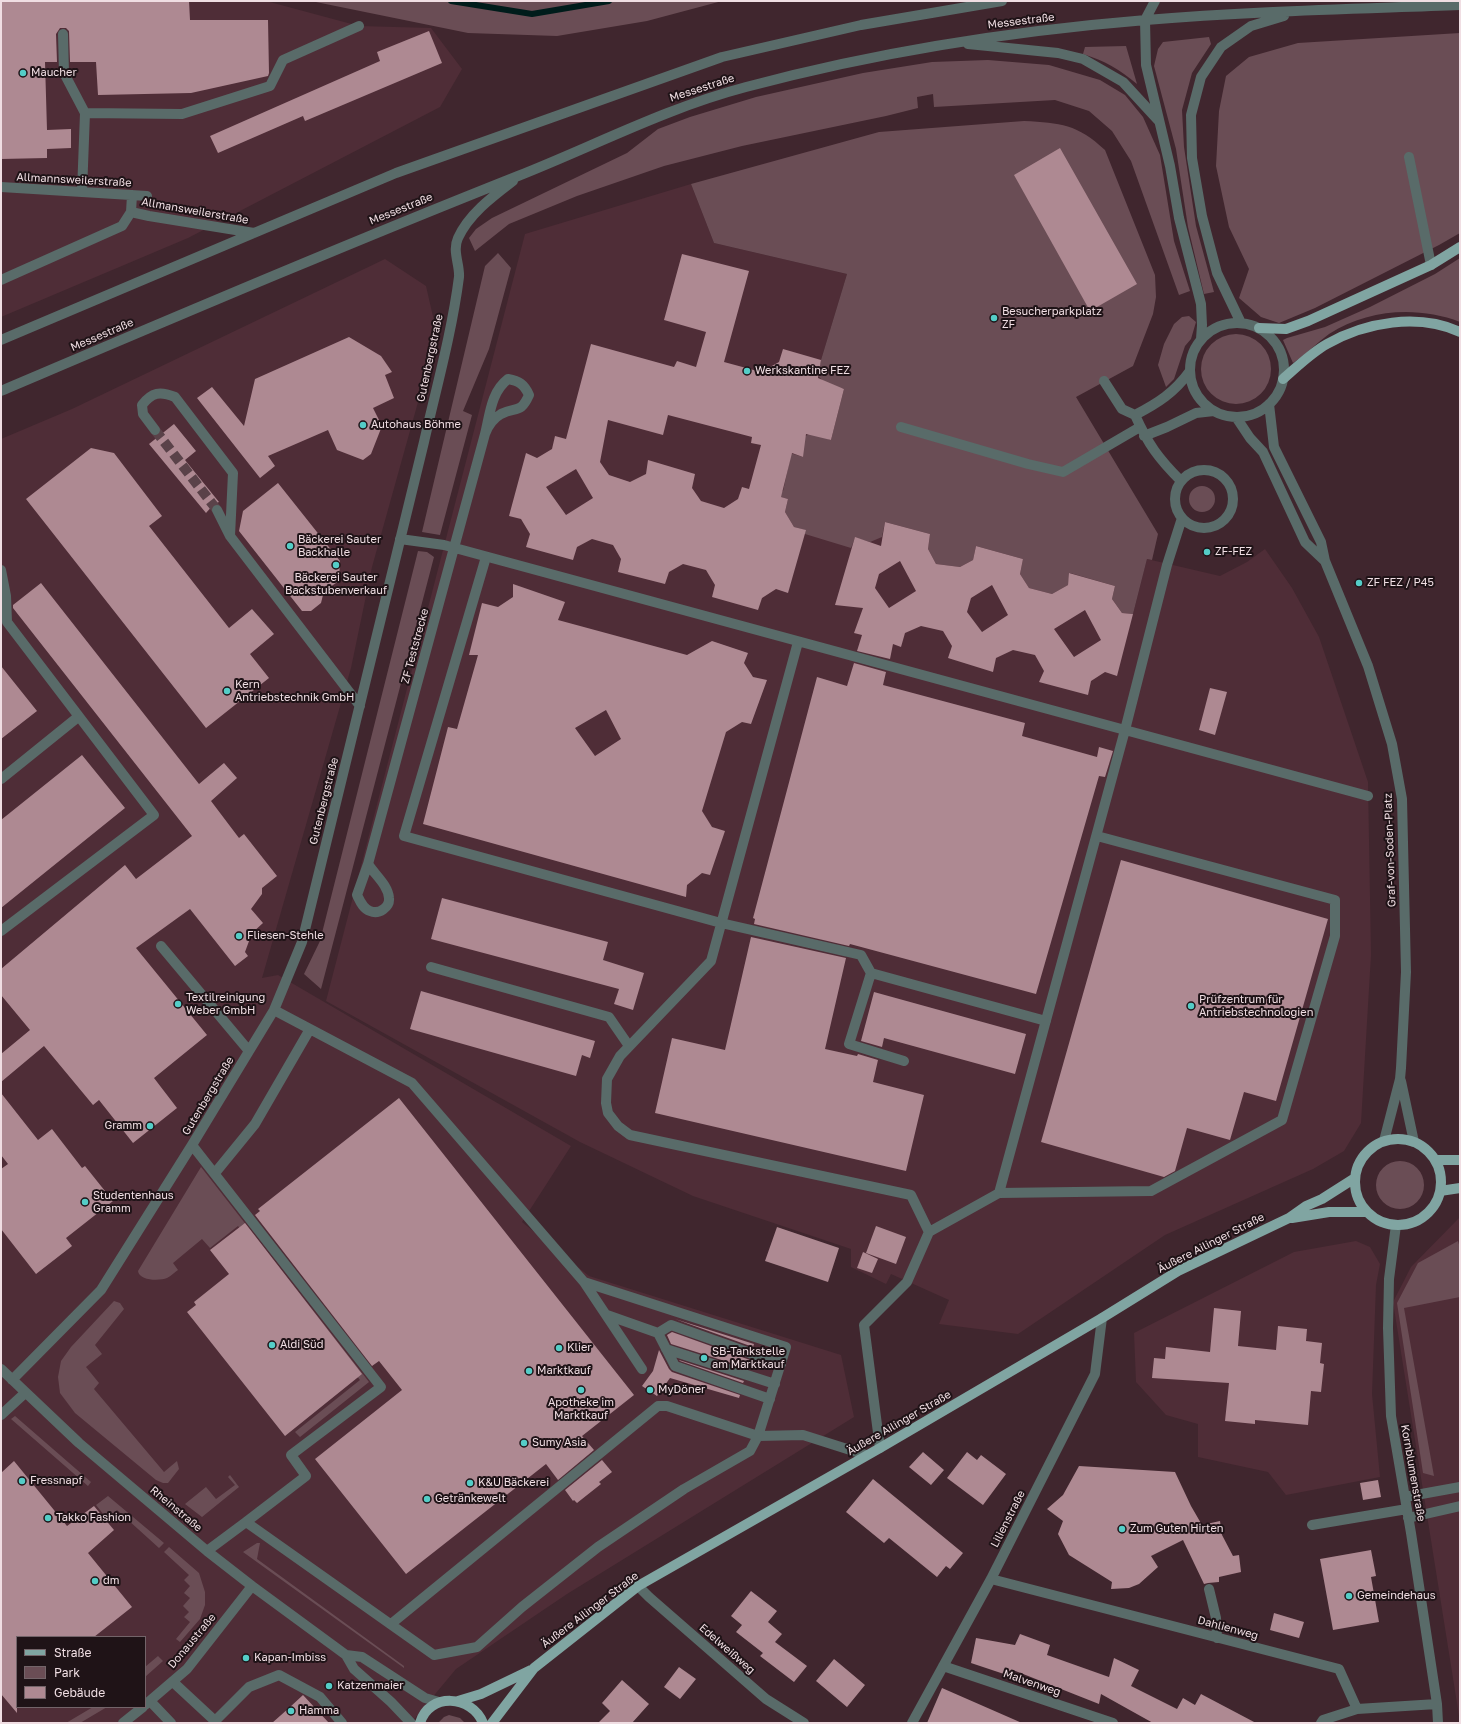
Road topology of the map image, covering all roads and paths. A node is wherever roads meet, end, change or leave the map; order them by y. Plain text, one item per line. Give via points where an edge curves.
1 (1002, 1) edge
2 (1155, 1) edge
3 (1460, 5) edge
4 (1297, 12) junction
5 (1145, 20) junction
6 (360, 26) dead end
7 (63, 34) dead end
8 (954, 42) junction
9 (85, 113) junction
10 (1158, 120) junction
11 (1409, 157) dead end
12 (522, 174) junction
13 (1, 187) edge
14 (82, 192) junction
15 (132, 195) junction
16 (146, 196) dead end
17 (131, 212) junction
18 (254, 233) junction
19 (1460, 248) edge
20 (1430, 265) junction
21 (1, 280) edge
22 (1241, 323) junction
23 (1259, 328) junction
24 (1460, 332) edge
25 (1201, 339) junction
26 (1, 340) edge
27 (1190, 371) junction
28 (1283, 379) junction
29 (1104, 381) dead end
30 (1, 391) edge
31 (1269, 404) junction
32 (1214, 411) junction
33 (1135, 415) junction
34 (1236, 417) junction
35 (901, 426) dead end
36 (155, 430) tunnel mouth
37 (1142, 431) junction
38 (485, 434) junction
39 (1181, 481) junction
40 (216, 510) tunnel mouth
41 (1182, 518) junction
42 (230, 536) junction
43 (400, 539) junction
44 (454, 548) junction
45 (486, 557) junction
46 (1324, 561) junction
47 (1, 570) edge
48 (4, 624) edge
49 (798, 642) junction
50 (360, 706) junction
51 (78, 717) junction
52 (1126, 730) junction
53 (1, 778) edge
54 (1368, 796) dead end
55 (1096, 836) junction
56 (368, 864) dead end
57 (722, 922) junction
58 (1, 931) edge
59 (161, 946) dead end
60 (431, 967) dead end
61 (871, 973) junction
62 (274, 1010) junction
63 (1046, 1021) junction
64 (310, 1029) junction
65 (630, 1046) junction
66 (249, 1051) junction
67 (904, 1061) dead end
68 (1400, 1079) junction
69 (1384, 1141) junction
70 (1414, 1142) junction
71 (192, 1145) junction
72 (1435, 1160) junction
73 (1460, 1160) edge
74 (215, 1173) junction
75 (1356, 1178) junction
76 (1460, 1188) edge
77 (1440, 1191) junction
78 (999, 1193) junction
79 (1367, 1212) junction
80 (1289, 1218) junction
81 (1396, 1225) junction
82 (929, 1232) junction
83 (584, 1282) junction
84 (607, 1316) junction
85 (1102, 1318) junction
86 (658, 1332) junction
87 (666, 1350) junction
88 (781, 1364) junction
89 (1, 1369) edge
90 (642, 1369) dead end
91 (12, 1380) junction
92 (775, 1384) junction
93 (25, 1393) junction
94 (770, 1398) junction
95 (1, 1415) edge
96 (758, 1436) junction
97 (880, 1448) junction
98 (866, 1455) junction
99 (1460, 1487) edge
100 (1405, 1497) junction
101 (1460, 1506) edge
102 (1408, 1513) junction
103 (246, 1522) junction
104 (1312, 1525) dead end
105 (206, 1551) junction
106 (991, 1579) junction
107 (252, 1586) junction
108 (638, 1586) junction
109 (1208, 1589) dead end
110 (391, 1624) junction
111 (1217, 1638) junction
112 (346, 1655) junction
113 (943, 1666) junction
114 (534, 1668) junction
115 (173, 1682) junction
116 (458, 1701) junction
117 (439, 1702) junction
118 (146, 1704) edge
119 (1437, 1704) junction
120 (141, 1708) edge
121 (1357, 1709) junction
122 (215, 1722) edge
123 (123, 1723) edge
124 (171, 1723) edge
125 (342, 1723) edge
126 (411, 1723) edge
127 (420, 1723) edge
128 (483, 1723) edge
129 (492, 1723) edge
130 (804, 1723) edge
131 (912, 1723) edge
132 (1113, 1723) edge
133 (1321, 1723) edge
134 (1438, 1723) edge

1 - 18 street, Messestraße via 861,25 722,57 396,173
2 - 5 street
3 - 4 street, Messestraße
4 - 5 street, Messestraße
4 - 22 street via 1250,26 1221,47 1201,77 1191,115 1192,158 1202,216 1217,273
5 - 8 street, Messestraße
5 - 10 street via 1146,65
6 - 9 street via 283,60 270,86 182,114
7 - 9 street via 64,73
8 - 10 street via 1058,53 1083,59 1123,82
8 - 12 street, Messestraße via 754,85 696,102
9 - 14 street
10 - 25 street via 1170,166 1179,218 1202,304
11 - 20 street
12 - 30 street, Messestraße
12 - 43 street, Gutenbergstraße via 487,201 469,220 457,240 456,259 459,275 444,359
13 - 14 street, Allmannsweilerstraße
14 - 15 street, Allmannsweilerstraße
15 - 16 street, Allmannsweilerstraße
15 - 17 street
17 - 18 street, Allmansweilerstraße
17 - 21 street via 122,226
18 - 26 street, Messestraße
19 - 20 main road
20 - 23 main road via 1308,321 1286,329
22 - 23 street
22 - 25 street via 1226,324 1212,330
23 - 28 street via 1278,347 1283,360
24 - 28 main road via 1413,321 1370,327 1326,345
25 - 27 street via 1190,360
27 - 32 street via 1193,387 1198,396
27 - 33 street via 1164,398
28 - 31 street
29 - 33 street via 1122,409
31 - 34 street via 1248,416
31 - 46 street, Graf-von-Soden-Platz via 1274,447 1321,542
32 - 34 street
32 - 37 street via 1196,413 1167,427
33 - 37 street
34 - 46 street, Graf-von-Soden-Platz via 1263,452 1306,542
35 - 37 street via 1063,472
36 - 42 street via 143,414 142,404 148,396 164,393 175,397 233,473
37 - 39 street via 1160,460
38 - 38 street, ZF Teststrecke via 489,425 502,414 525,405 529,394 525,385 508,379 500,385 494,397
38 - 44 street, ZF Teststrecke
39 - 41 street via 1175,496 1177,510
39 - 41 street via 1195,471 1208,470 1218,473 1232,490 1233,501 1226,518 1215,526 1198,527
40 - 42 street
41 - 52 street via 1167,565
42 - 50 street
43 - 44 street
43 - 50 street, Gutenbergstraße
44 - 45 street
44 - 56 street, ZF Teststrecke
45 - 49 street
45 - 57 street via 404,836
46 - 68 street, Graf-von-Soden-Platz via 1368,666 1392,744 1402,799 1406,972
47 - 48 street via 6,596
48 - 51 street
49 - 52 street
49 - 57 street
50 - 62 street, Gutenbergstraße via 302,942
51 - 53 street
51 - 58 street via 154,815
52 - 54 street
52 - 55 street
55 - 63 street
55 - 78 street via 1335,900 1335,936 1282,1120 1151,1191
57 - 61 street via 861,955
57 - 65 street via 711,961
59 - 66 street
60 - 65 street via 609,1017
61 - 63 street
61 - 67 street via 849,1044
62 - 64 street
62 - 66 street, Gutenbergstraße
63 - 78 street
64 - 74 street via 255,1124
64 - 83 street via 412,1083
65 - 82 street via 620,1056 607,1079 606,1102 608,1113 618,1126 630,1135 911,1195
66 - 71 street, Gutenbergstraße
68 - 69 street, Graf-von-Soden-Platz
68 - 70 street, Graf-von-Soden-Platz
69 - 70 main road via 1401,1139
69 - 75 main road via 1374,1145 1364,1154
70 - 72 main road
71 - 74 street
71 - 91 street, Gutenbergstraße via 100,1290
72 - 73 main road
72 - 77 main road via 1441,1176
74 - 103 street via 381,1388 290,1455 306,1476
75 - 79 main road via 1358,1198
75 - 80 main road, Äußere Ailinger Straße
76 - 77 main road
77 - 81 main road via 1434,1206 1425,1216 1411,1223
78 - 82 street
79 - 80 main road, Äußere Ailinger Straße via 1329,1212
79 - 81 main road via 1379,1221
80 - 85 main road, Äußere Ailinger Straße via 1178,1271
81 - 100 street, Kornblumenstraße via 1389,1279 1388,1328 1391,1416
82 - 97 street via 907,1282 864,1325
83 - 84 street
83 - 88 street via 786,1347
84 - 86 street
84 - 90 street
85 - 97 main road, Äußere Ailinger Straße
85 - 106 street, Lilienstraße via 1095,1374
86 - 87 street
86 - 88 street via 671,1325
87 - 92 street
87 - 94 street via 675,1366
88 - 92 street
89 - 91 street, Rheinstraße
91 - 93 street, Rheinstraße
92 - 94 street
93 - 95 street
93 - 105 street, Rheinstraße via 79,1443
94 - 96 street
96 - 98 street via 802,1435
96 - 110 street via 667,1406 658,1406
96 - 110 street via 750,1451 684,1489 598,1547 522,1607 477,1647 434,1655
97 - 98 main road, Äußere Ailinger Straße
98 - 108 main road, Äußere Ailinger Straße
99 - 100 street
100 - 102 street, Kornblumenstraße
101 - 102 street
102 - 104 street
102 - 119 street, Kornblumenstraße
103 - 105 street
103 - 110 street
105 - 107 street, Rheinstraße
106 - 111 street, Dahlienweg
106 - 113 street, Lilienstraße
107 - 112 street, Rheinstraße
107 - 115 street, Donaustraße via 187,1669
108 - 114 main road, Äußere Ailinger Straße
108 - 130 street, Edelweißweg via 766,1699
109 - 111 street via 1216,1618
111 - 121 street, Dahlienweg via 1339,1669
112 - 117 street, Rheinstraße via 362,1657 426,1698
112 - 126 street, Rheinstraße via 354,1669 392,1702
113 - 131 street, Lilienstraße
113 - 132 street, Malvenweg
114 - 116 main road, Äußere Ailinger Straße via 481,1694
114 - 129 main road, Äußere Ailinger Straße
115 - 118 street, Donaustraße
115 - 122 street
116 - 117 main road, Äußere Ailinger Straße
116 - 128 main road via 476,1712
117 - 127 main road via 424,1713
118 - 124 street
119 - 121 street
119 - 134 street, Kornblumenstraße
120 - 123 street, Donaustraße
121 - 133 street via 1323,1720
122 - 125 street via 249,1687 279,1675 320,1697

